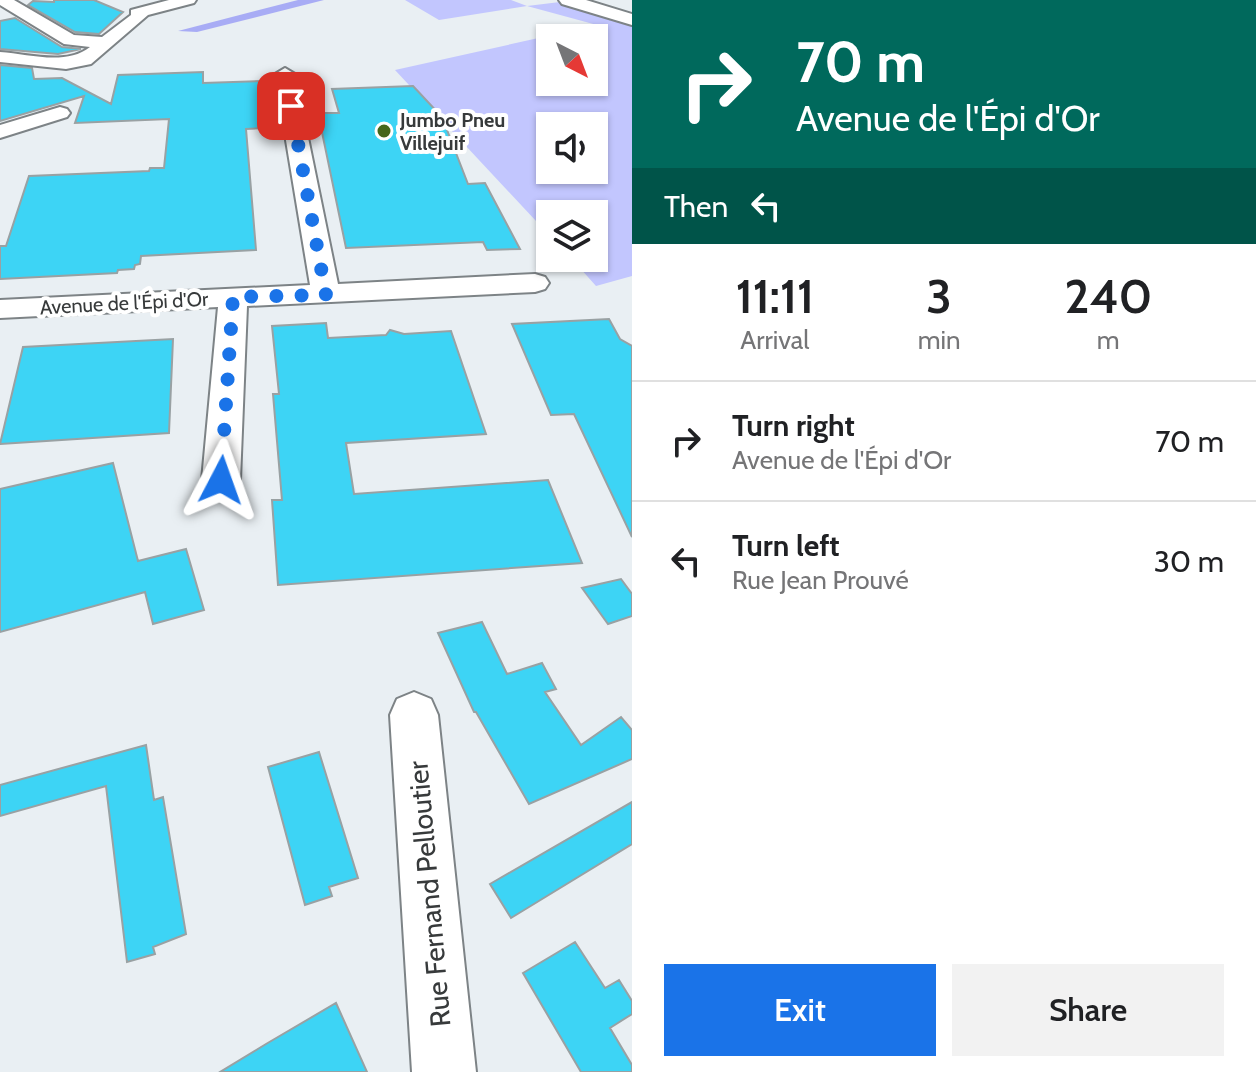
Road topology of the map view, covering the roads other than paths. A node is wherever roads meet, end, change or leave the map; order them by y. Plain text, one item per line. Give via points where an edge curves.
1 (3, 0) edge
2 (188, 0) edge
3 (568, 0) edge
4 (614, 0) edge
5 (632, 5) edge
6 (632, 20) edge
7 (107, 43) junction
8 (10, 58) edge
9 (285, 74) dead end
10 (0, 75) edge
11 (60, 113) dead end
12 (0, 132) edge
13 (535, 283) dead end
14 (326, 295) junction
15 (233, 297) junction
16 (0, 309) edge
17 (221, 480) dead end
18 (414, 715) dead end
19 (444, 1072) edge

1 - 7 street via 70,40
2 - 7 street via 131,10 140,16
3 - 6 highway
4 - 5 highway
7 - 8 street via 85,60 66,63
8 - 10 street
9 - 14 street
11 - 12 street
13 - 14 street, Avenue de l'Épi d'Or
14 - 15 street, Avenue de l'Épi d'Or
15 - 16 street, Avenue de l'Épi d'Or
15 - 17 street
18 - 19 street, Rue Fernand Pelloutier

